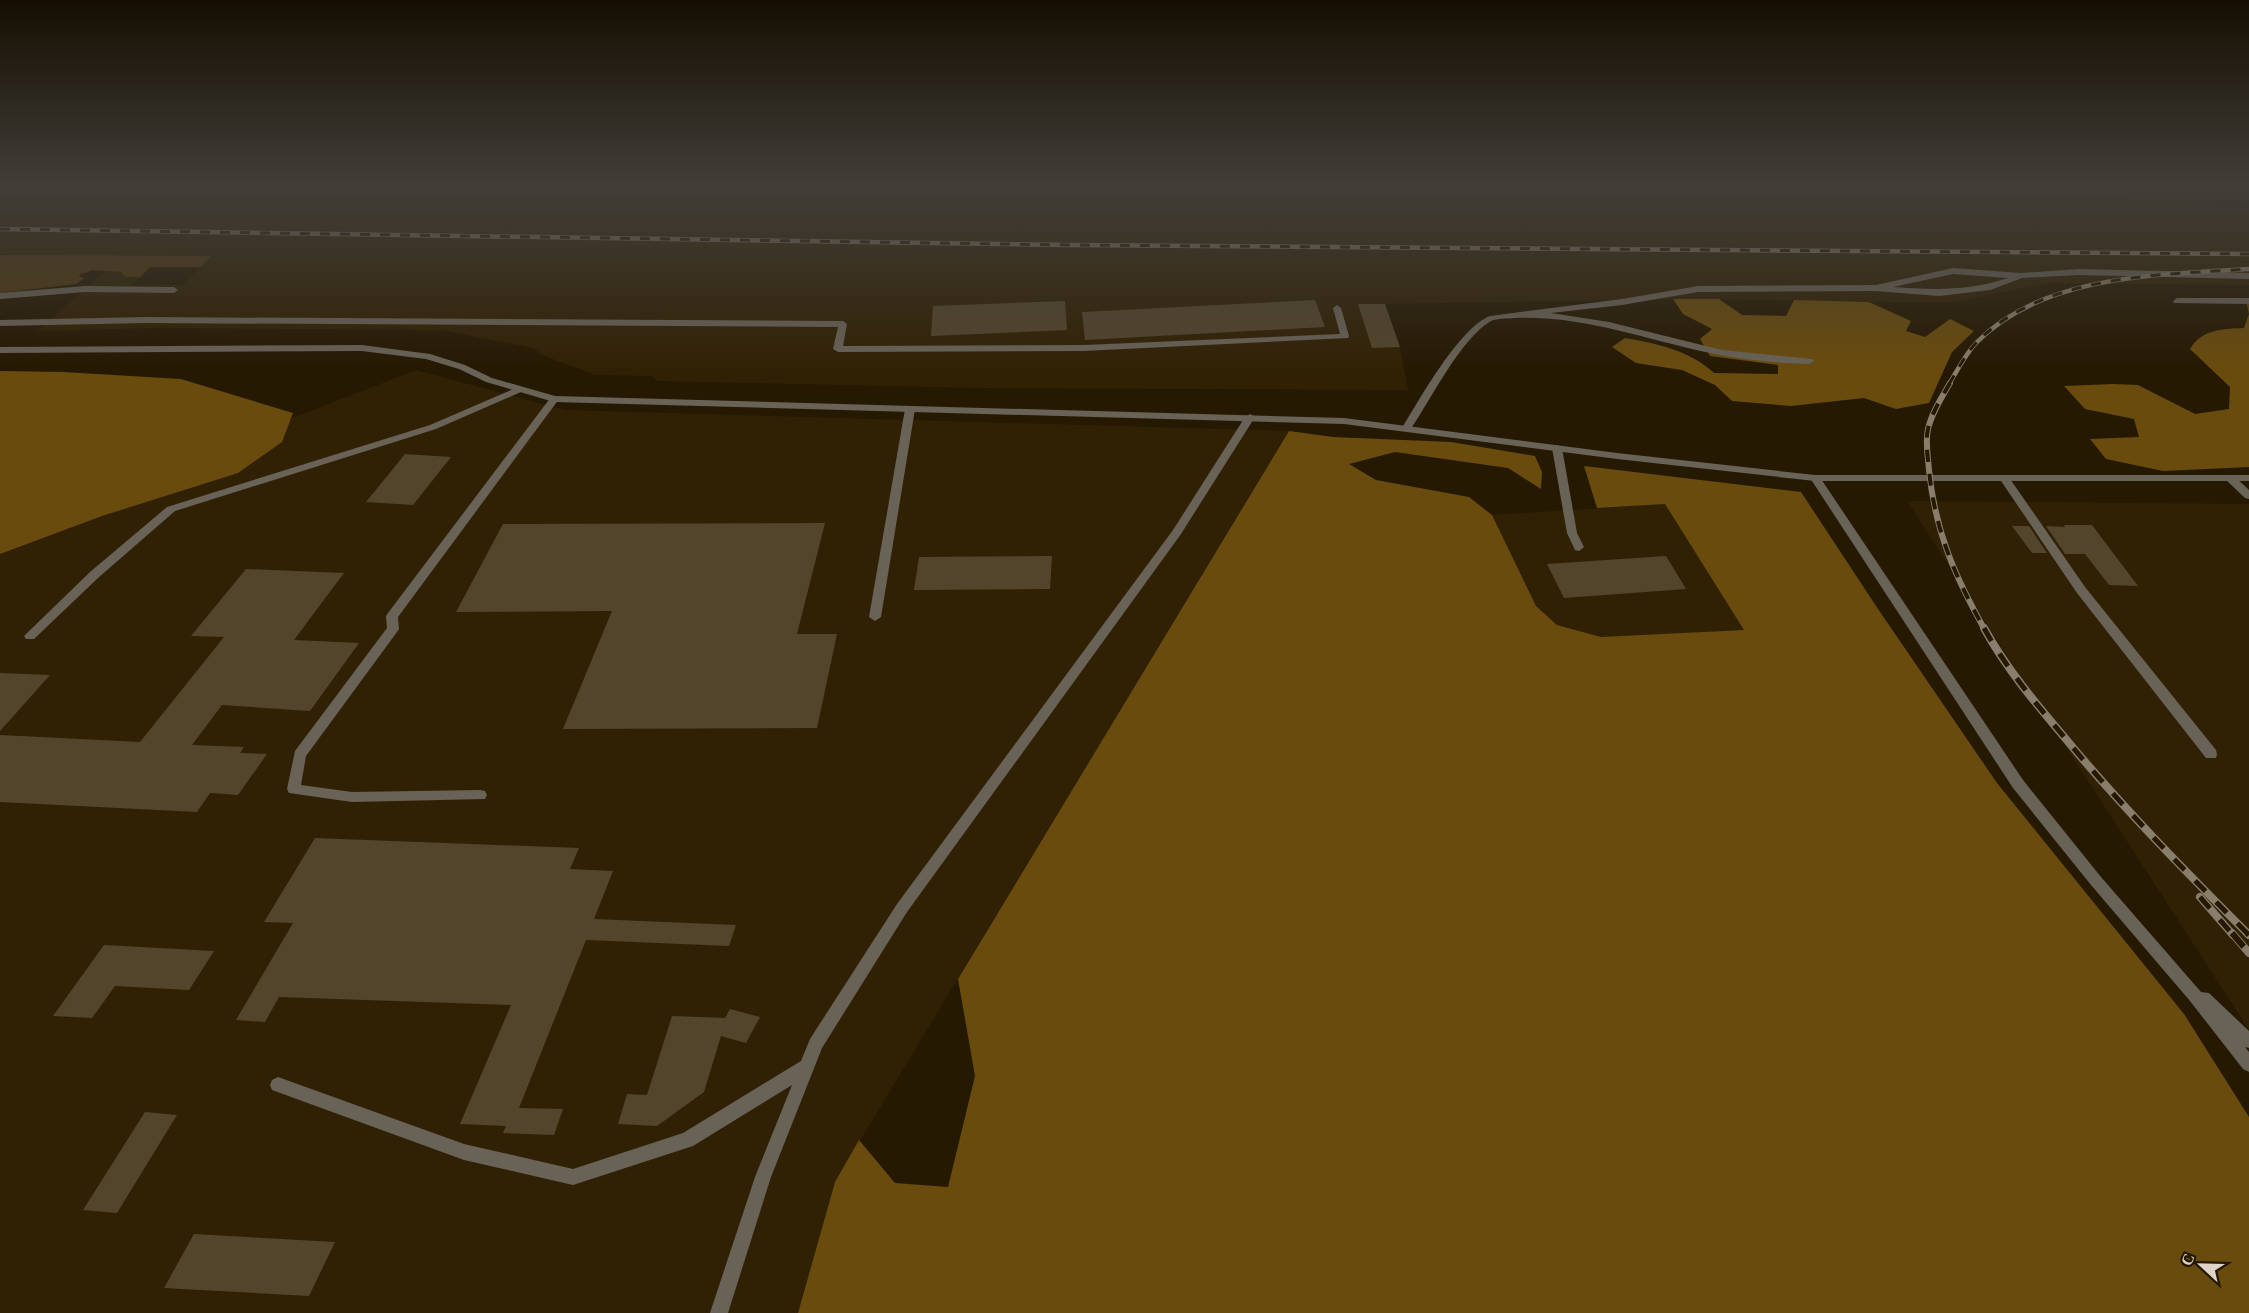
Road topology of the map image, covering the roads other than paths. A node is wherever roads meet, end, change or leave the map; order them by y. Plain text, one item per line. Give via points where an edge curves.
1 (2021, 276) junction
2 (2249, 276) edge
3 (1876, 288) junction
4 (174, 290) dead end
5 (0, 296) edge
6 (2177, 301) dead end
7 (2249, 301) edge
8 (1337, 308) dead end
9 (1529, 313) junction
10 (0, 323) edge
11 (0, 350) edge
12 (1809, 361) dead end
13 (518, 390) junction
14 (554, 399) junction
15 (910, 409) junction
16 (1250, 417) junction
17 (1407, 428) junction
18 (1557, 448) junction
19 (1815, 478) junction
20 (2004, 478) junction
21 (2230, 478) junction
22 (2249, 478) edge
23 (2249, 496) edge
24 (1579, 547) dead end
25 (875, 617) dead end
26 (30, 636) dead end
27 (2211, 754) dead end
28 (480, 795) dead end
29 (2156, 951) junction
30 (2249, 1041) edge
31 (2249, 1064) edge
32 (808, 1066) junction
33 (278, 1085) dead end
34 (719, 1313) edge

1 - 2 street via 2079,272
1 - 3 street via 1953,271
1 - 3 street via 1990,287 1939,293
3 - 9 street via 1698,289
4 - 5 street via 86,289
6 - 7 street
8 - 10 street via 1345,336 1084,348 838,349 843,324 158,320
9 - 12 street via 1629,328 1753,359
9 - 17 street via 1490,318 1464,343
11 - 13 street via 362,348 427,356
13 - 14 street
13 - 26 street via 433,427 171,509
14 - 15 street
14 - 28 street via 392,616 393,629 300,754 294,789 352,797
15 - 16 street
15 - 25 street
16 - 17 street
16 - 32 street via 1178,532 902,908 816,1044
17 - 18 street
18 - 19 street
18 - 24 street via 1572,533
19 - 20 street
19 - 29 street via 2018,784
20 - 21 street
20 - 27 street via 2081,590
21 - 22 street
21 - 23 street
29 - 30 street
29 - 31 street
32 - 33 street via 687,1140 573,1176 464,1152
32 - 34 street via 763,1177

